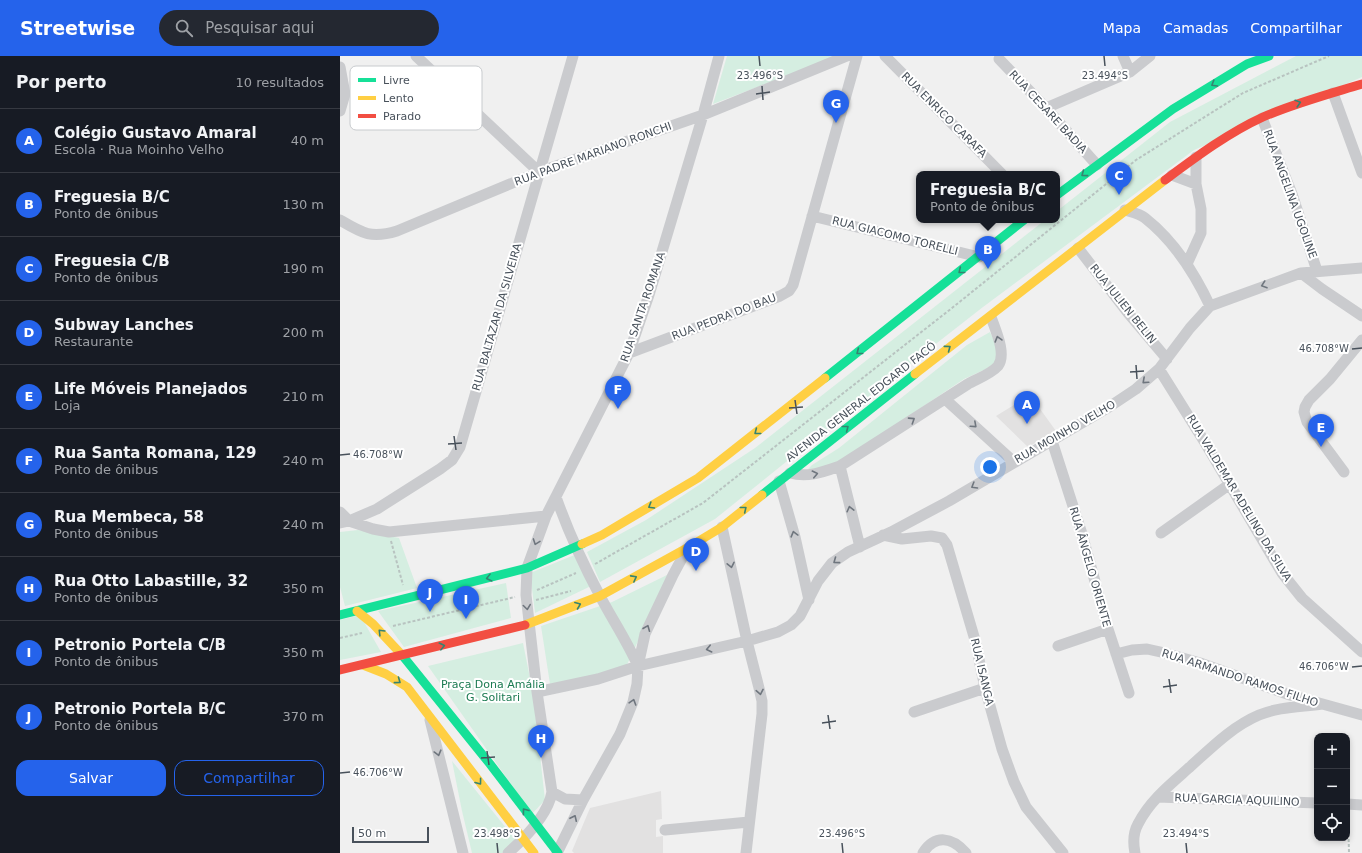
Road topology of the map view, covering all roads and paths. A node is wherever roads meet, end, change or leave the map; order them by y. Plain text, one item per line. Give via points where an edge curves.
1 (416, 56) edge
2 (573, 56) edge
3 (718, 56) edge
4 (846, 56) edge
5 (857, 56) edge
6 (885, 56) edge
7 (1123, 56) edge
8 (1150, 56) edge
9 (1269, 56) edge
10 (999, 59) dead end
11 (1246, 60) edge
12 (427, 66) edge
13 (340, 67) edge
14 (1130, 72) junction
15 (1362, 84) edge
16 (1333, 93) junction
17 (1046, 108) junction
18 (340, 111) edge
19 (703, 115) junction
20 (482, 118) edge
21 (1262, 118) junction
22 (1196, 157) junction
23 (1097, 165) junction
24 (999, 171) edge
25 (539, 172) junction
26 (1362, 173) edge
27 (1172, 175) junction
28 (1196, 184) junction
29 (1060, 193) edge
30 (1141, 198) junction
31 (1125, 210) junction
32 (812, 216) junction
33 (1144, 216) junction
34 (340, 220) edge
35 (1020, 223) edge
36 (1078, 248) junction
37 (979, 257) junction
38 (1187, 264) junction
39 (1362, 268) edge
40 (1317, 271) junction
41 (1301, 273) junction
42 (1210, 306) junction
43 (1362, 316) edge
44 (991, 317) junction
45 (1362, 340) edge
46 (629, 353) junction
47 (1167, 359) junction
48 (1159, 369) junction
49 (945, 399) junction
50 (1052, 441) junction
51 (1014, 462) junction
52 (840, 466) junction
53 (1344, 472) dead end
54 (790, 473) junction
55 (779, 481) junction
56 (1230, 484) junction
57 (556, 497) junction
58 (340, 512) edge
59 (546, 516) junction
60 (344, 522) edge
61 (722, 527) junction
62 (389, 532) junction
63 (1161, 533) dead end
64 (883, 535) junction
65 (575, 547) junction
66 (689, 547) junction
67 (860, 547) junction
68 (527, 568) junction
69 (572, 591) dead end
70 (600, 596) junction
71 (406, 599) junction
72 (809, 600) junction
73 (527, 602) junction
74 (357, 611) junction
75 (340, 615) edge
76 (530, 624) junction
77 (1108, 629) junction
78 (747, 641) junction
79 (1058, 646) dead end
80 (1362, 652) edge
81 (1116, 654) junction
82 (402, 655) junction
83 (363, 665) junction
84 (638, 666) junction
85 (340, 670) edge
86 (985, 688) junction
87 (537, 692) junction
88 (1129, 693) dead end
89 (1322, 704) junction
90 (914, 712) dead end
91 (1362, 715) edge
92 (428, 716) junction
93 (552, 792) junction
94 (1158, 797) junction
95 (583, 800) junction
96 (1314, 803) edge
97 (1350, 804) edge
98 (1348, 805) edge
99 (1362, 805) edge
100 (749, 822) junction
101 (535, 824) junction
102 (665, 830) dead end
103 (524, 839) junction
104 (463, 853) edge
105 (508, 853) edge
106 (534, 853) edge
107 (558, 853) edge
108 (746, 853) edge
109 (923, 853) edge
110 (966, 853) edge
111 (1063, 853) edge
112 (1135, 853) edge
113 (1349, 853) edge

1 - 12 street
2 - 25 street, RUA BALTAZAR DA SILVEIRA
3 - 19 street, RUA SANTA ROMANA
4 - 19 street, RUA PADRE MARIANO RONCHI
5 - 32 street
6 - 24 street, RUA ENRICO CARAFA
7 - 14 street
8 - 14 street
9 - 11 main road
10 - 17 street, RUA CESARE BADIA
11 -> 23 main road via 1173,108
13 - 18 street via 344,94
14 - 17 street
15 - 16 main road, AVENIDA GENERAL EDGARD FACÓ
21 -> 16 main road, AVENIDA GENERAL EDGARD FACÓ via 1293,104
16 - 26 street
17 - 23 street, RUA CESARE BADIA
19 - 25 street, RUA PADRE MARIANO RONCHI
19 - 46 street, RUA SANTA ROMANA
20 - 25 street
21 - 22 main road, AVENIDA GENERAL EDGARD FACÓ
21 - 40 street, RUA ANGELINA UGOLINE via 1292,194
22 - 27 main road, AVENIDA GENERAL EDGARD FACÓ
22 - 28 street
23 -> 29 main road
25 - 34 street, RUA PADRE MARIANO RONCHI via 387,234 359,231
25 - 60 street, RUA BALTAZAR DA SILVEIRA via 460,447 452,460 440,469 376,509
27 - 28 street
27 - 30 main road, AVENIDA GENERAL EDGARD FACÓ
28 - 38 street via 1201,209 1201,233
30 - 31 main road, AVENIDA GENERAL EDGARD FACÓ
30 - 33 street
31 - 33 street
31 - 36 main road, AVENIDA GENERAL EDGARD FACÓ
32 - 37 street, RUA GIACOMO TORELLI
32 - 46 street, RUA PEDRA DO BAU via 793,285 789,291
33 - 38 street
35 - 37 main road
36 - 44 main road, AVENIDA GENERAL EDGARD FACÓ
36 - 47 street, RUA JULIEN BELIN
37 -> 65 main road via 698,478 602,535
38 - 42 street
39 - 40 street, RUA MOINHO VELHO
40 - 41 street, RUA MOINHO VELHO
41 -> 42 street, RUA MOINHO VELHO
41 - 43 street
42 - 47 street, RUA MOINHO VELHO
49 -> 44 street via 998,366 1001,351
54 -> 44 main road, AVENIDA GENERAL EDGARD FACÓ
45 - 53 street via 1309,400 1304,412 1307,422
46 - 57 street, RUA SANTA ROMANA
47 - 48 street, RUA MOINHO VELHO
48 -> 50 street, RUA MOINHO VELHO via 1136,389
48 - 56 street, RUA VALDEMAR ADELINO DA SILVA
49 -> 51 street
52 -> 49 street
50 - 51 street, RUA MOINHO VELHO
50 - 77 street, RUA ÂNGELO ORIENTE via 1082,534
51 -> 64 street, RUA MOINHO VELHO via 949,501
54 -> 52 street via 814,475
67 -> 52 street
54 - 55 main road, AVENIDA GENERAL EDGARD FACÓ
61 -> 55 main road, AVENIDA GENERAL EDGARD FACÓ
72 -> 55 street
56 - 63 street
56 - 80 street, RUA VALDEMAR ADELINO DA SILVA via 1282,573 1302,598
57 - 59 street, RUA SANTA ROMANA
57 - 65 street
58 - 60 street
59 - 62 street
59 -> 68 street, RUA SANTA ROMANA
60 - 62 street
61 - 66 main road, AVENIDA GENERAL EDGARD FACÓ
61 -> 78 street
62 - 71 path
64 - 67 street, RUA MOINHO VELHO
64 - 86 street, RUA ISANGA via 902,539 931,536 942,538 948,545 975,640
65 - 68 main road
65 - 70 street
70 -> 66 main road, AVENIDA GENERAL EDGARD FACÓ
84 -> 66 street via 645,634
67 -> 72 street, RUA MOINHO VELHO via 832,563 818,581
68 -> 71 main road
68 - 73 street
69 - 73 path
76 -> 70 main road, AVENIDA GENERAL EDGARD FACÓ
70 - 84 street via 629,645
71 - 74 main road
72 - 78 street, RUA MOINHO VELHO via 800,616 791,625 778,632
73 -> 76 street
74 - 75 main road
82 -> 74 main road
82 -> 76 main road, AVENIDA GENERAL EDGARD FACÓ
76 - 87 street
77 - 79 street
77 - 81 street, RUA ÂNGELO ORIENTE
78 -> 84 street, RUA MOINHO VELHO
78 -> 100 street via 762,701
81 - 88 street, RUA ÂNGELO ORIENTE
81 - 89 street, RUA ARMANDO RAMOS FILHO via 1147,649 1165,653
82 - 83 main road, AVENIDA GENERAL EDGARD FACÓ
101 -> 82 main road
83 - 85 main road, AVENIDA GENERAL EDGARD FACÓ
83 -> 92 main road via 383,672 407,687
84 - 87 street, RUA MOINHO VELHO via 598,679
95 -> 84 street via 628,715 637,684
86 - 90 street
86 - 111 street, RUA ISANGA via 1014,782 1026,807
87 - 93 street
89 - 91 street, RUA ARMANDO RAMOS FILHO
89 - 94 street via 1260,714 1240,725 1219,740
92 -> 103 main road
92 -> 104 street
93 - 95 street via 565,799
93 - 101 street via 547,808
94 - 96 street, RUA GARCIA AQUILINO
94 - 112 street via 1138,824 1133,841
107 -> 95 street
97 - 99 street
98 - 113 path
100 - 102 street
100 - 108 street
101 - 103 street
101 - 107 main road
103 - 105 street
103 - 106 main road
109 - 110 street via 928,845 942,840 951,841

